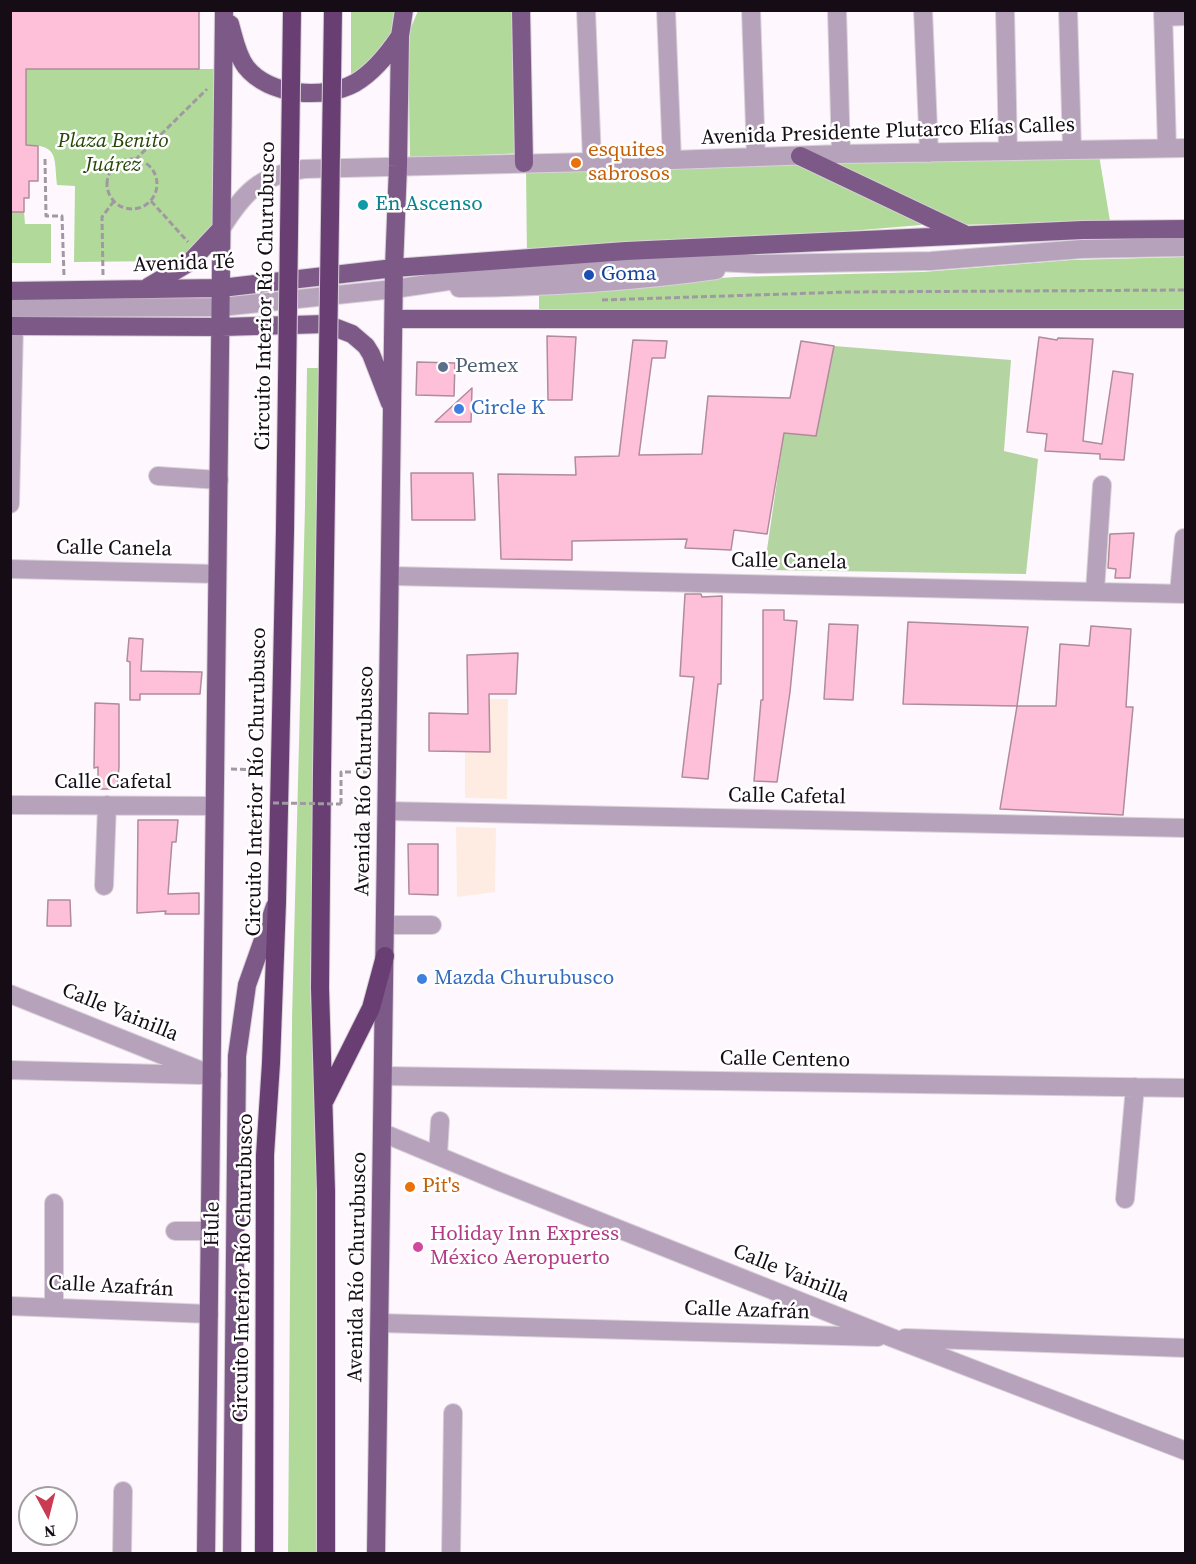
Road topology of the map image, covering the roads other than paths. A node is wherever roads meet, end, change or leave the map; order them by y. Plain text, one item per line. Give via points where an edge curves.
1 (225, 10) edge
2 (292, 10) edge
3 (333, 10) edge
4 (404, 10) edge
5 (521, 10) edge
6 (586, 10) edge
7 (666, 10) edge
8 (751, 10) edge
9 (837, 10) edge
10 (923, 10) edge
11 (1005, 10) edge
12 (1068, 10) edge
13 (1163, 14) edge
14 (1185, 16) edge
15 (400, 36) junction
16 (1167, 148) junction
17 (1185, 148) edge
18 (1072, 149) junction
19 (1008, 151) junction
20 (929, 153) junction
21 (842, 154) junction
22 (800, 156) junction
23 (756, 157) junction
24 (672, 160) junction
25 (592, 162) junction
26 (524, 163) junction
27 (398, 166) junction
28 (220, 229) junction
29 (1185, 229) edge
30 (965, 235) junction
31 (1185, 247) edge
32 (394, 268) junction
33 (146, 288) junction
34 (221, 288) junction
35 (394, 289) junction
36 (10, 291) edge
37 (221, 307) junction
38 (395, 319) junction
39 (12, 320) edge
40 (1185, 320) edge
41 (220, 327) junction
42 (393, 413) junction
43 (158, 476) dead end
44 (219, 480) junction
45 (1102, 485) dead end
46 (10, 504) edge
47 (1184, 538) edge
48 (10, 569) edge
49 (217, 574) junction
50 (391, 576) junction
51 (1095, 591) junction
52 (1182, 594) edge
53 (10, 805) edge
54 (107, 805) junction
55 (214, 806) junction
56 (387, 811) junction
57 (1185, 828) edge
58 (104, 886) dead end
59 (277, 902) junction
60 (386, 925) junction
61 (432, 925) dead end
62 (385, 956) junction
63 (10, 994) edge
64 (10, 1070) edge
65 (212, 1075) junction
66 (383, 1076) junction
67 (1135, 1087) junction
68 (1185, 1088) edge
69 (324, 1102) junction
70 (440, 1121) dead end
71 (383, 1133) junction
72 (438, 1155) junction
73 (1125, 1199) dead end
74 (54, 1203) dead end
75 (174, 1231) dead end
76 (210, 1231) junction
77 (10, 1306) edge
78 (54, 1307) junction
79 (209, 1314) junction
80 (380, 1323) junction
81 (890, 1337) junction
82 (1185, 1348) edge
83 (453, 1413) dead end
84 (1185, 1452) edge
85 (123, 1491) dead end
86 (233, 1503) junction
87 (206, 1549) edge
88 (122, 1554) edge
89 (232, 1554) edge
90 (264, 1554) edge
91 (326, 1554) edge
92 (376, 1554) edge
93 (451, 1554) edge

1 - 15 main road via 245,65 267,83 296,91 336,90 356,82
1 - 28 main road
2 - 59 highway, Circuito Interior Río Churubusco, bridge
3 - 69 highway, bridge via 320,988
4 - 15 main road, Avenida Río Churubusco
5 - 26 main road
6 - 25 street
7 - 24 street
8 - 23 street
9 - 21 street
10 - 20 street
11 - 19 street
12 - 18 street
13 - 14 street
13 - 16 street
15 - 27 main road, Avenida Río Churubusco
16 - 17 street, Avenida Presidente Plutarco Elías Calles
16 - 18 street, Avenida Presidente Plutarco Elías Calles
18 - 19 street, Avenida Presidente Plutarco Elías Calles
19 - 20 street, Avenida Presidente Plutarco Elías Calles
20 - 21 street, Avenida Presidente Plutarco Elías Calles
21 - 22 street, Avenida Presidente Plutarco Elías Calles
22 - 23 street, Avenida Presidente Plutarco Elías Calles
22 - 30 main road
23 - 24 street, Avenida Presidente Plutarco Elías Calles
24 - 25 street, Avenida Presidente Plutarco Elías Calles
25 - 26 street, Avenida Presidente Plutarco Elías Calles
26 - 27 street, Avenida Presidente Plutarco Elías Calles
27 - 28 street, Avenida Presidente Plutarco Elías Calles via 304,169 271,177 246,193
27 - 32 main road, Avenida Río Churubusco
28 - 33 main road via 199,255
28 - 34 main road
29 - 30 main road
30 - 32 main road via 626,251
31 - 35 street via 1082,249 931,261 758,264 676,276 510,288
32 - 34 main road, Avenida Té
32 - 35 main road, Avenida Río Churubusco
33 - 34 main road, Avenida Té
33 - 36 main road, Avenida Té
34 - 37 main road
35 - 37 street
35 - 38 main road, Avenida Río Churubusco
37 - 39 street
37 - 41 main road
38 - 40 main road
38 - 42 main road, Avenida Río Churubusco
39 - 41 main road
39 - 46 street
41 - 42 main road via 326,324 344,330 372,354
41 - 44 main road
42 - 50 main road, Avenida Río Churubusco
43 - 44 street
44 - 49 main road
45 - 51 street
47 - 52 street
48 - 49 street, Calle Canela
49 - 55 main road
50 - 51 street, Calle Canela
50 - 56 main road, Avenida Río Churubusco
51 - 52 street, Calle Canela
53 - 54 street, Calle Cafetal
54 - 55 street, Calle Cafetal
54 - 58 street
55 - 65 main road
56 - 57 street, Calle Cafetal
56 - 60 main road, Avenida Río Churubusco
59 - 86 main road, Hule via 247,985 237,1056
59 - 90 highway, Circuito Interior Río Churubusco via 264,1155
60 - 61 street
60 - 62 main road, Avenida Río Churubusco
62 - 66 main road, Avenida Río Churubusco
62 - 69 highway via 371,1008
63 - 65 street, Calle Vainilla
64 - 65 street
65 - 76 main road
66 - 67 street, Calle Centeno
66 - 71 main road, Avenida Río Churubusco
67 - 68 street, Calle Centeno
67 - 73 street
69 - 91 highway
70 - 72 street
71 - 72 street, Calle Vainilla
71 - 80 main road, Avenida Río Churubusco
72 - 81 street, Calle Vainilla
74 - 78 street
75 - 76 street
76 - 79 main road
77 - 78 street, Calle Azafrán
78 - 79 street, Calle Azafrán
79 - 87 main road
80 - 81 street, Calle Azafrán
80 - 92 main road, Avenida Río Churubusco
81 - 82 street, Calle Azafrán
81 - 84 street, Calle Vainilla
83 - 93 street
85 - 88 street
86 - 87 main road
86 - 89 main road, Hule

